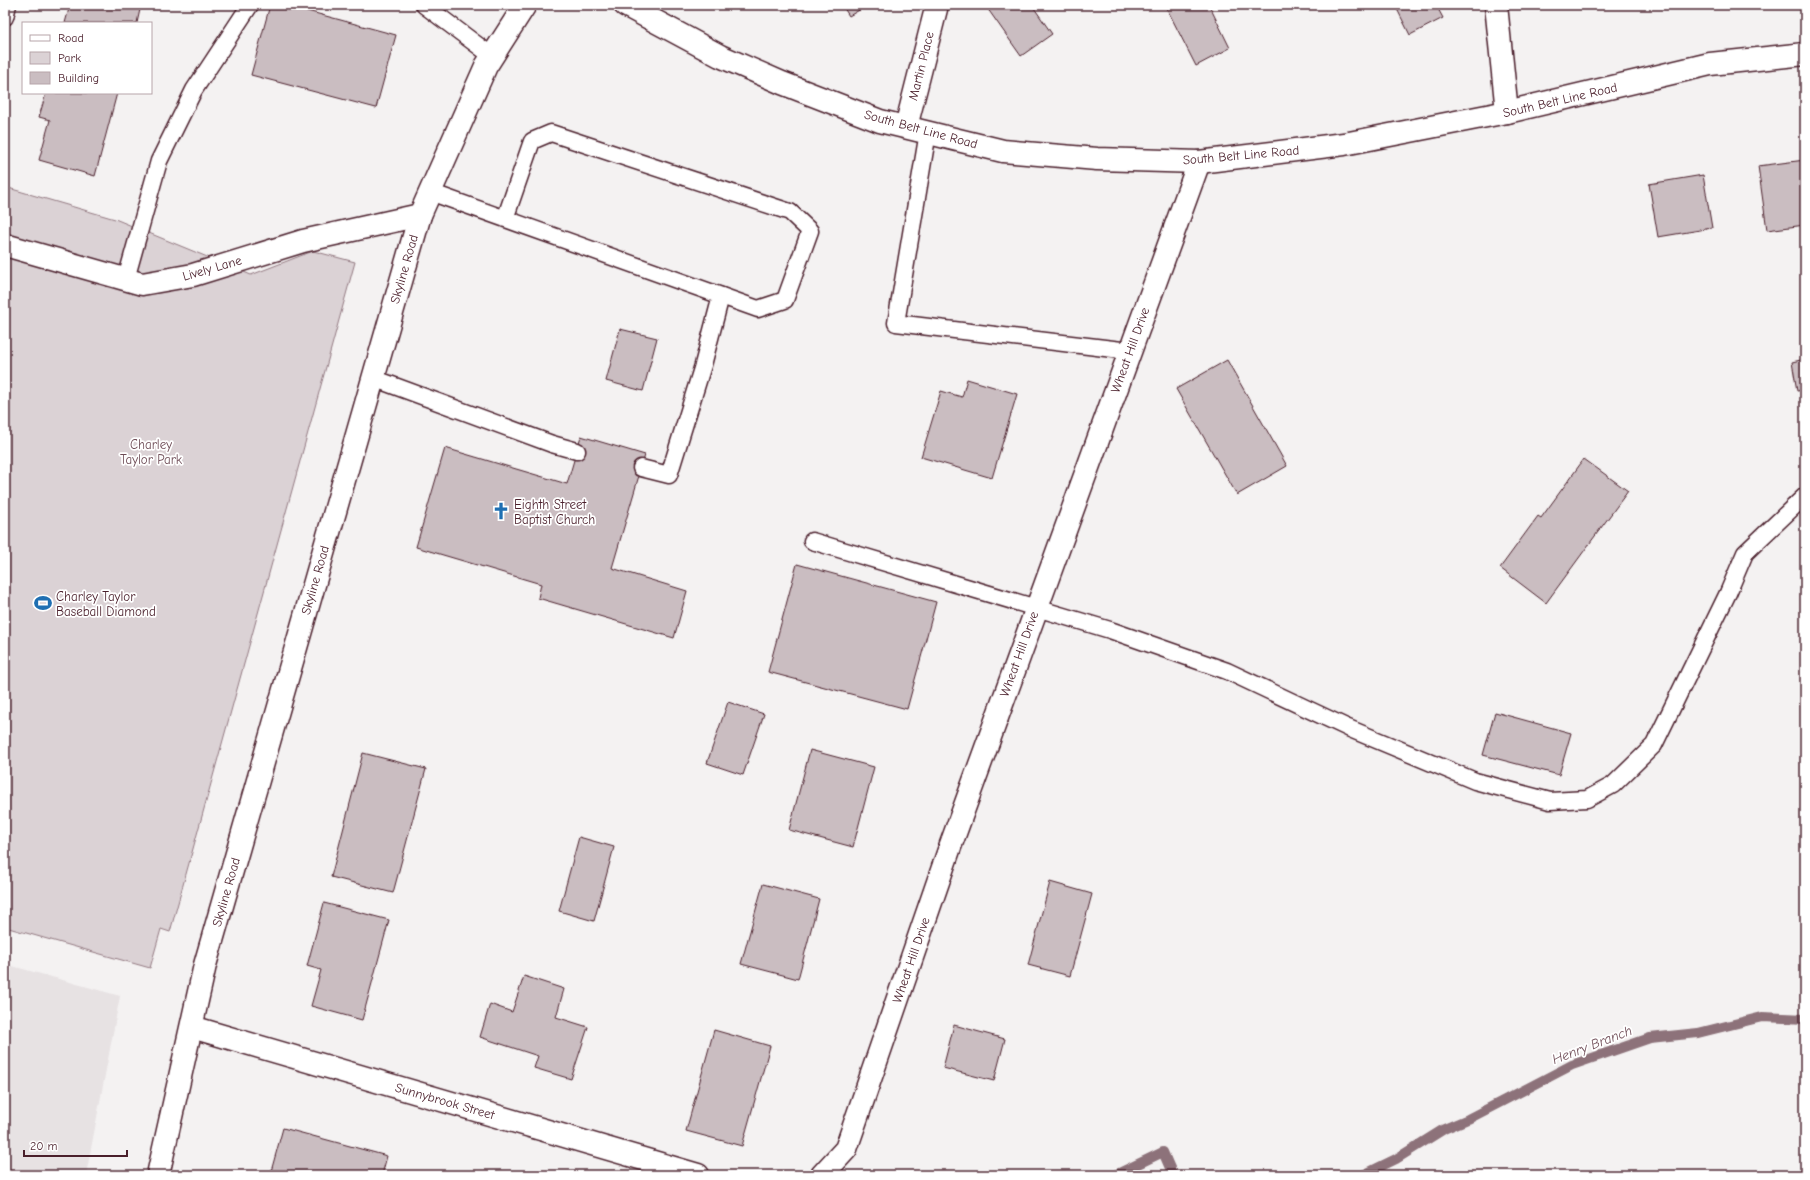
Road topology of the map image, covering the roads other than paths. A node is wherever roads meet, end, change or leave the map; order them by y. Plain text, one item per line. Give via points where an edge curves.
1 (8, 5) edge
2 (250, 5) edge
3 (424, 5) edge
4 (525, 5) edge
5 (625, 5) edge
6 (937, 5) edge
7 (1496, 5) edge
8 (5, 17) edge
9 (1805, 54) edge
10 (492, 56) junction
11 (1508, 112) junction
12 (906, 127) junction
13 (928, 132) junction
14 (1199, 162) junction
15 (430, 192) junction
16 (420, 215) junction
17 (505, 219) junction
18 (5, 245) edge
19 (126, 279) junction
20 (721, 296) junction
21 (1130, 351) junction
22 (373, 378) junction
23 (577, 451) dead end
24 (641, 468) dead end
25 (1805, 496) edge
26 (812, 541) dead end
27 (1036, 607) junction
28 (192, 1027) junction
29 (158, 1175) edge
30 (698, 1175) edge
31 (822, 1175) edge

1 - 8 lane
2 - 19 lane via 194,90 159,161
3 - 10 lane
4 - 10 street, Skyline Road
5 - 12 street, South Belt Line Road via 727,59 880,120
6 - 12 street, Martin Place
7 - 11 street
9 - 11 street, South Belt Line Road via 1710,64
10 - 15 street, Skyline Road
11 - 14 street, South Belt Line Road via 1344,144
12 - 13 street, South Belt Line Road
13 - 14 street, South Belt Line Road via 1003,151 1098,159
13 - 21 lane via 896,323
14 - 21 street, Wheat Hill Drive
15 - 16 street, Skyline Road
15 - 17 lane
16 - 19 street, Lively Lane via 303,241 193,275 142,284
16 - 22 street, Skyline Road
17 - 20 lane
17 - 20 lane via 532,141 551,133 790,212 810,231 785,300 758,309
18 - 19 street, Lively Lane
20 - 24 lane via 669,475
21 - 27 street, Wheat Hill Drive
22 - 23 lane
22 - 28 street, Skyline Road via 205,964
25 - 27 lane via 1746,553 1654,745 1613,785 1586,799 1550,801 1475,781 1348,728 1227,671
26 - 27 lane
27 - 31 street, Wheat Hill Drive via 846,1149
28 - 29 street, Skyline Road
28 - 30 street, Sunnybrook Street

